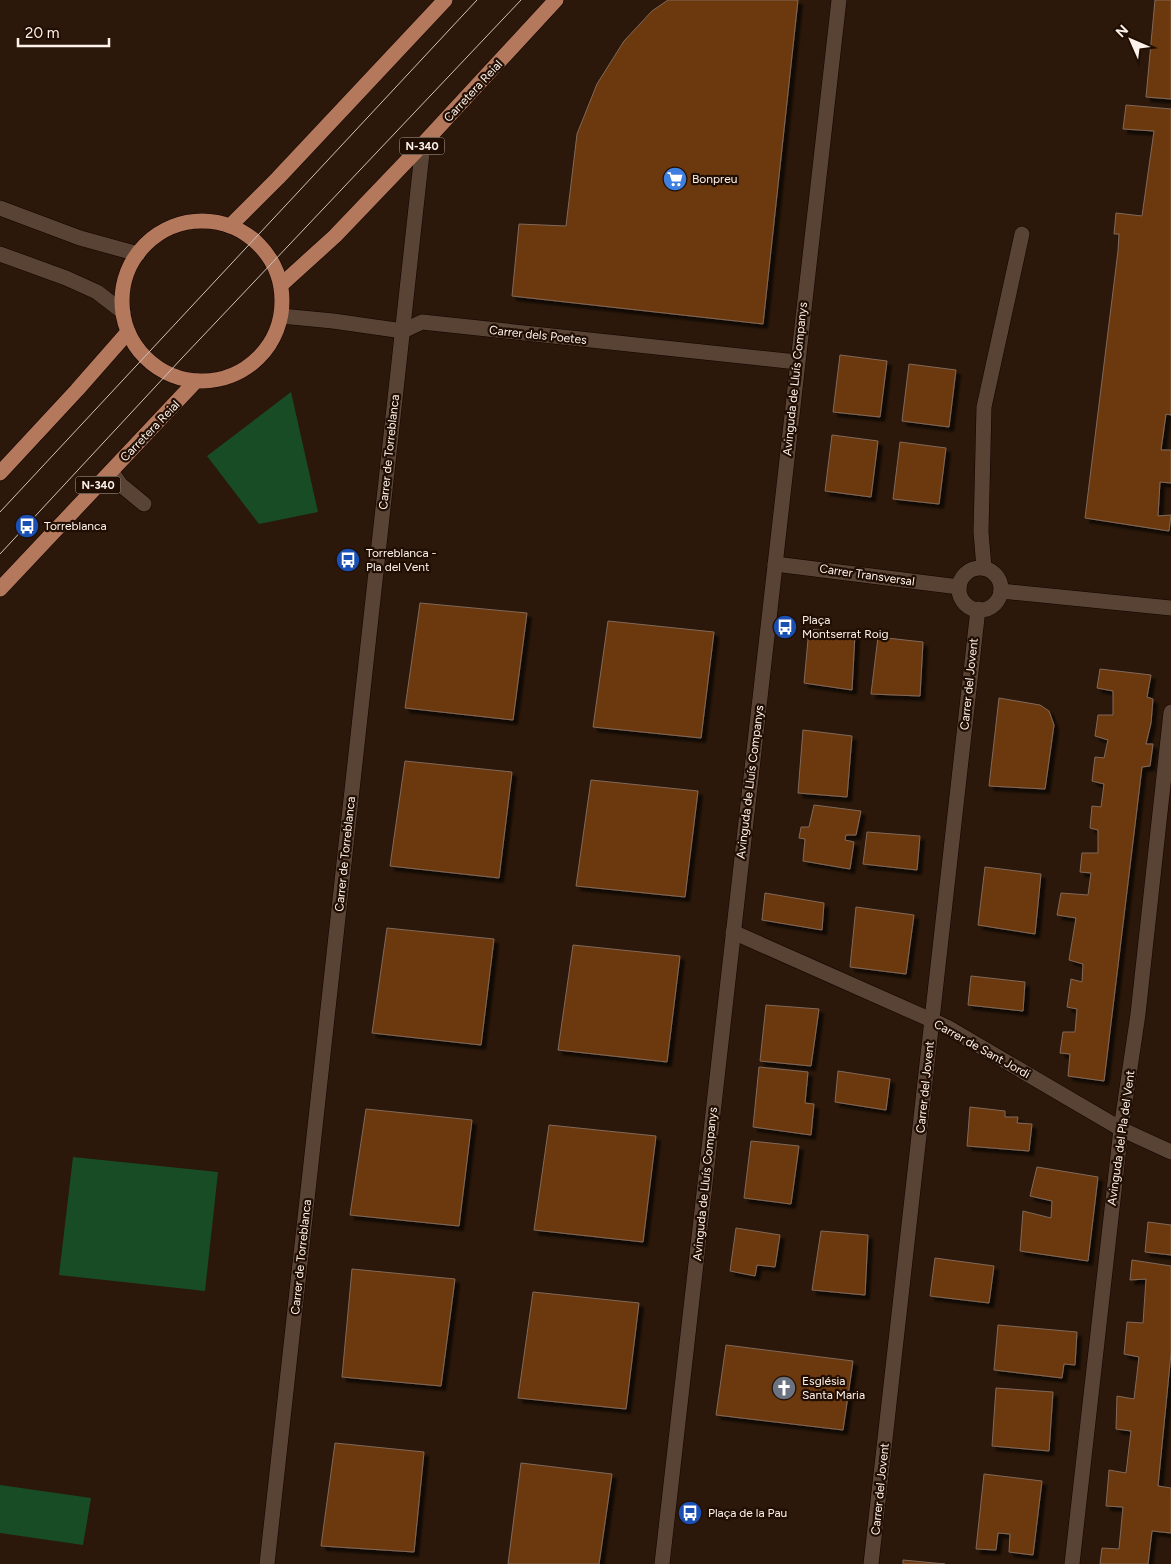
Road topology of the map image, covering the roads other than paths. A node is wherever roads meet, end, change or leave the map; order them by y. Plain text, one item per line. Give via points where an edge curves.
1 (445, 0) edge
2 (556, 0) edge
3 (839, 0) edge
4 (423, 144) junction
5 (0, 208) edge
6 (230, 226) junction
7 (1022, 234) dead end
8 (0, 254) edge
9 (138, 254) junction
10 (281, 285) junction
11 (123, 312) junction
12 (281, 316) junction
13 (403, 331) junction
14 (128, 332) junction
15 (797, 362) junction
16 (196, 382) junction
17 (110, 472) junction
18 (0, 473) edge
19 (144, 504) dead end
20 (775, 564) junction
21 (984, 568) junction
22 (959, 587) junction
23 (0, 590) edge
24 (1001, 591) junction
25 (1171, 608) edge
26 (978, 610) junction
27 (1171, 712) edge
28 (733, 932) junction
29 (932, 1021) junction
30 (1121, 1129) junction
31 (1171, 1152) edge
32 (267, 1564) edge
33 (662, 1564) edge
34 (871, 1564) edge
35 (1072, 1564) edge

1 - 6 main road
2 - 4 main road, Carretera Reial / N-340
3 - 15 street, Avinguda de Lluís Companys
4 - 10 main road, Carretera Reial / N-340 via 335,236
4 - 13 street, Carrer de Torreblanca
5 - 9 street via 80,238
6 - 9 main road via 208,221 185,223 163,231
6 - 10 main road via 246,234 268,254
7 - 21 street via 984,407 981,532
8 - 11 street via 97,292
9 - 11 main road via 124,282
10 - 12 main road
11 - 14 main road
12 - 13 street, Carrer dels Poetes
12 - 16 main road via 270,343 251,365 225,378
13 - 15 street, Carrer dels Poetes via 422,322
13 - 32 street, Carrer de Torreblanca
14 - 16 main road via 135,346 152,364 168,374
14 - 18 main road
15 - 20 street, Avinguda de Lluís Companys
16 - 17 main road, Carretera Reial / N-340
17 - 19 street
17 - 23 main road, Carretera Reial / N-340
20 - 22 street, Carrer Transversal
20 - 28 street, Avinguda de Lluís Companys
21 - 22 street via 974,568 966,574
21 - 24 street via 997,577
22 - 26 street via 965,604
24 - 25 street
24 - 26 street via 991,606
26 - 29 street, Carrer del Jovent
27 - 30 street, Avinguda del Pla del Vent via 1138,1014
28 - 29 street, Carrer de Sant Jordi
28 - 33 street, Avinguda de Lluís Companys
29 - 30 street, Carrer de Sant Jordi
29 - 34 street, Carrer del Jovent
30 - 31 street, Carrer de Sant Jordi
30 - 35 street, Avinguda del Pla del Vent

